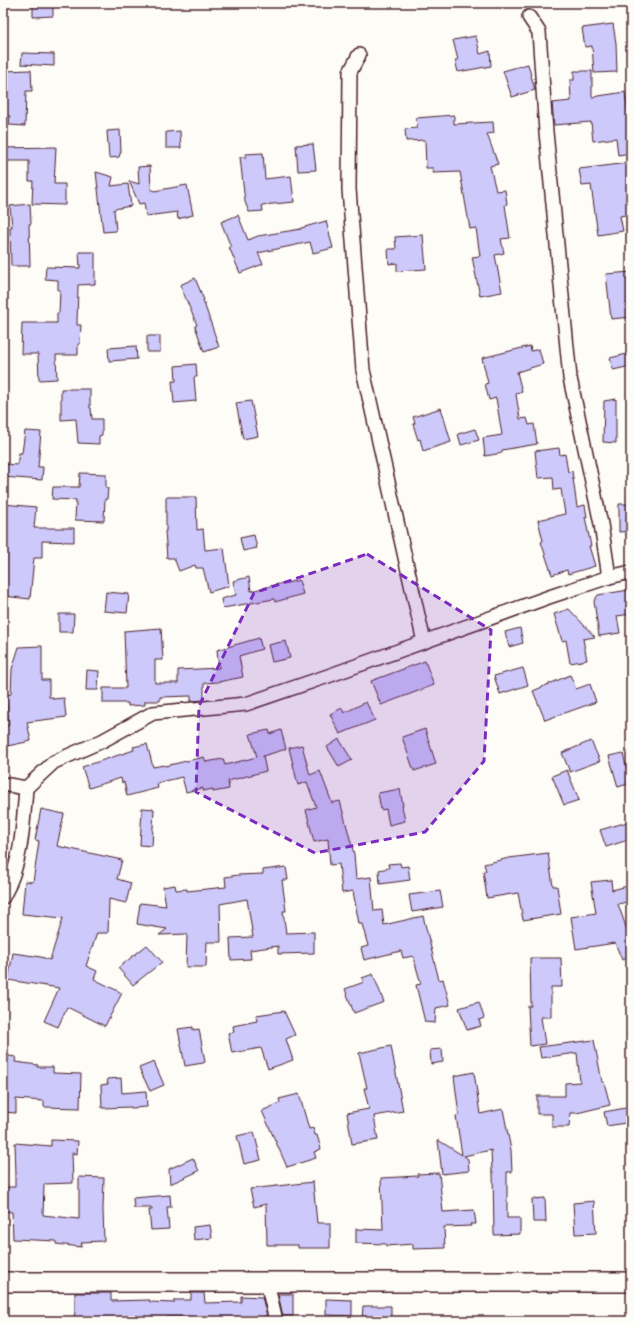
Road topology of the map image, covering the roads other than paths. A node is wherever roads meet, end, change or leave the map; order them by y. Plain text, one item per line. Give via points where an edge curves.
1 (529, 17) dead end
2 (359, 55) dead end
3 (631, 572) edge
4 (609, 577) junction
5 (424, 642) junction
6 (3, 784) edge
7 (26, 788) junction
8 (3, 897) edge
9 (3, 1282) edge
10 (267, 1282) junction
11 (631, 1282) edge
12 (276, 1321) edge

1 - 4 street via 539,32 570,378 601,524
2 - 5 street via 350,72 349,189 362,370
3 - 4 street
4 - 5 street
5 - 7 street via 246,704 153,713 102,741 54,762
6 - 7 street
7 - 8 street via 21,846 11,883
9 - 10 main road
10 - 11 main road
10 - 12 street

